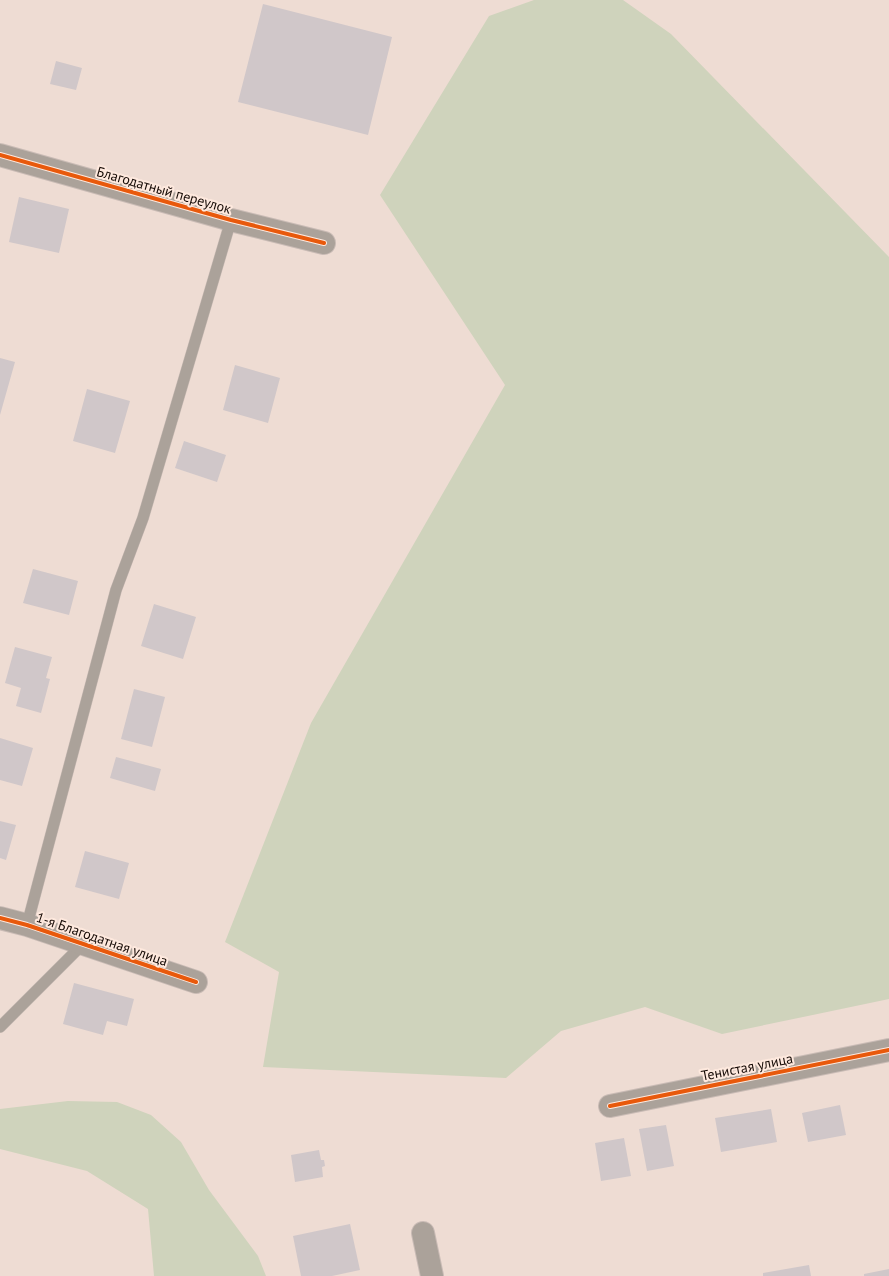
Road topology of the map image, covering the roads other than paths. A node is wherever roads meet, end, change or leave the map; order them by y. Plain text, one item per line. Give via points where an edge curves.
1 (0, 155) edge
2 (231, 220) junction
3 (324, 243) dead end
4 (0, 918) edge
5 (27, 925) junction
6 (83, 944) junction
7 (196, 982) dead end
8 (0, 1027) edge
9 (889, 1050) edge
10 (610, 1106) dead end
11 (423, 1233) dead end
12 (432, 1276) edge

1 - 2 street, Благодатный переулок
2 - 3 street, Благодатный переулок
2 - 5 lane via 143,518 116,590
4 - 5 street, 1-я Благодатная улица
5 - 6 street, 1-я Благодатная улица
6 - 7 street, 1-я Благодатная улица
6 - 8 lane
9 - 10 street, Тенистая улица
11 - 12 street

